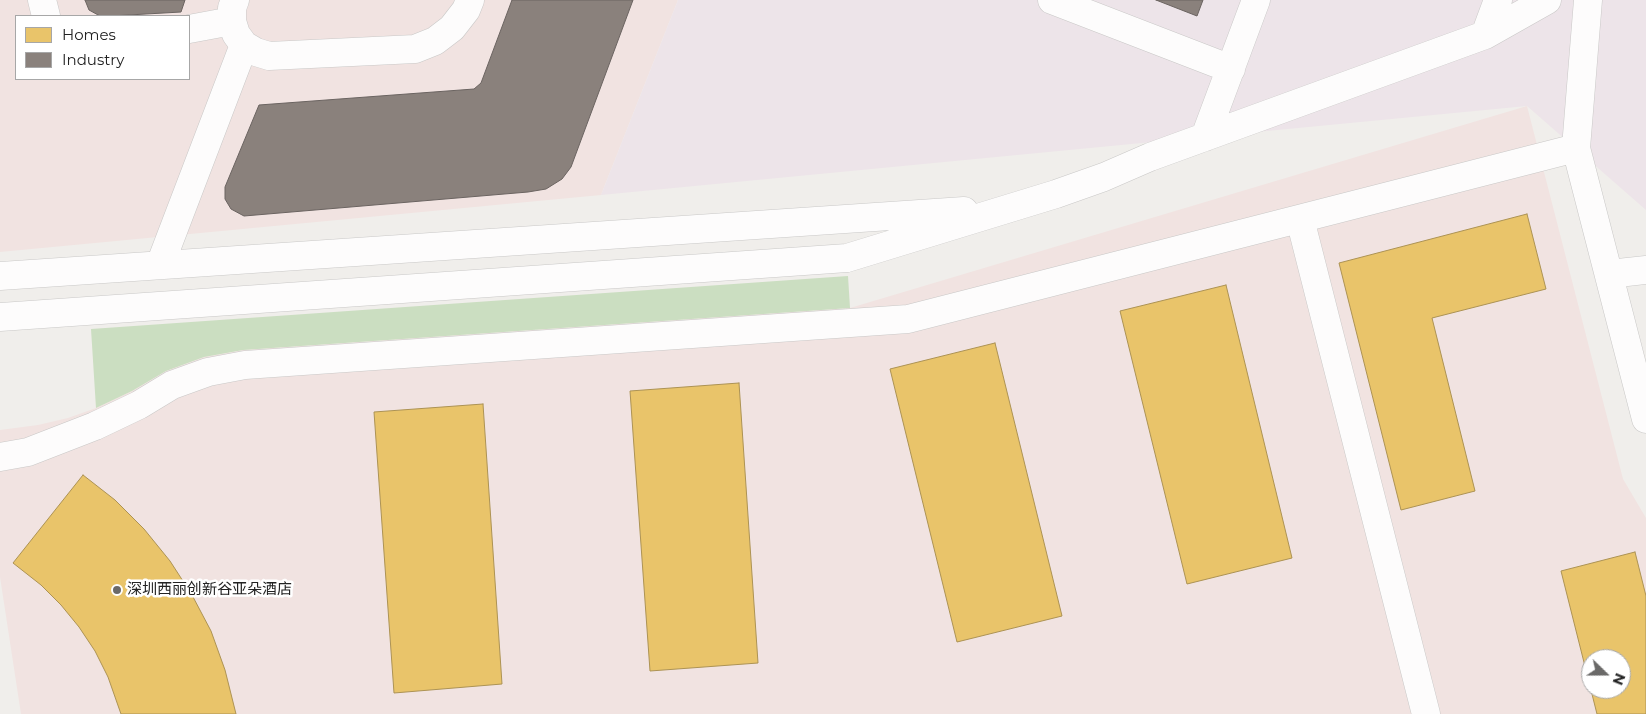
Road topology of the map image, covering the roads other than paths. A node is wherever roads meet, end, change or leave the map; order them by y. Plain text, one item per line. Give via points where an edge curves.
1 (42, 0) edge
2 (470, 0) edge
3 (1052, 0) edge
4 (1256, 0) edge
5 (1498, 0) edge
6 (1547, 0) edge
7 (1588, 0) edge
8 (46, 15) edge
9 (237, 22) edge
10 (190, 29) edge
11 (1485, 35) junction
12 (1231, 69) junction
13 (1205, 137) junction
14 (1576, 148) junction
15 (1008, 208) junction
16 (1300, 219) junction
17 (160, 265) junction
18 (1646, 270) edge
19 (1609, 274) junction
20 (0, 276) edge
21 (0, 317) edge
22 (1646, 419) edge
23 (0, 457) edge
24 (1426, 714) edge

1 - 8 street
2 - 9 street via 452,28 435,41 415,49 269,56 256,52
3 - 12 street
4 - 12 street
5 - 11 street
6 - 11 street
7 - 14 street
9 - 10 street
9 - 17 street
11 - 13 street
12 - 13 street
13 - 15 street via 1080,185
14 - 16 street
14 - 19 street
15 - 17 street
15 - 21 street via 847,258
16 - 23 street via 908,319 245,365 217,370 172,385 140,405 95,426 28,452
16 - 24 street
17 - 20 street
18 - 19 street
19 - 22 street

